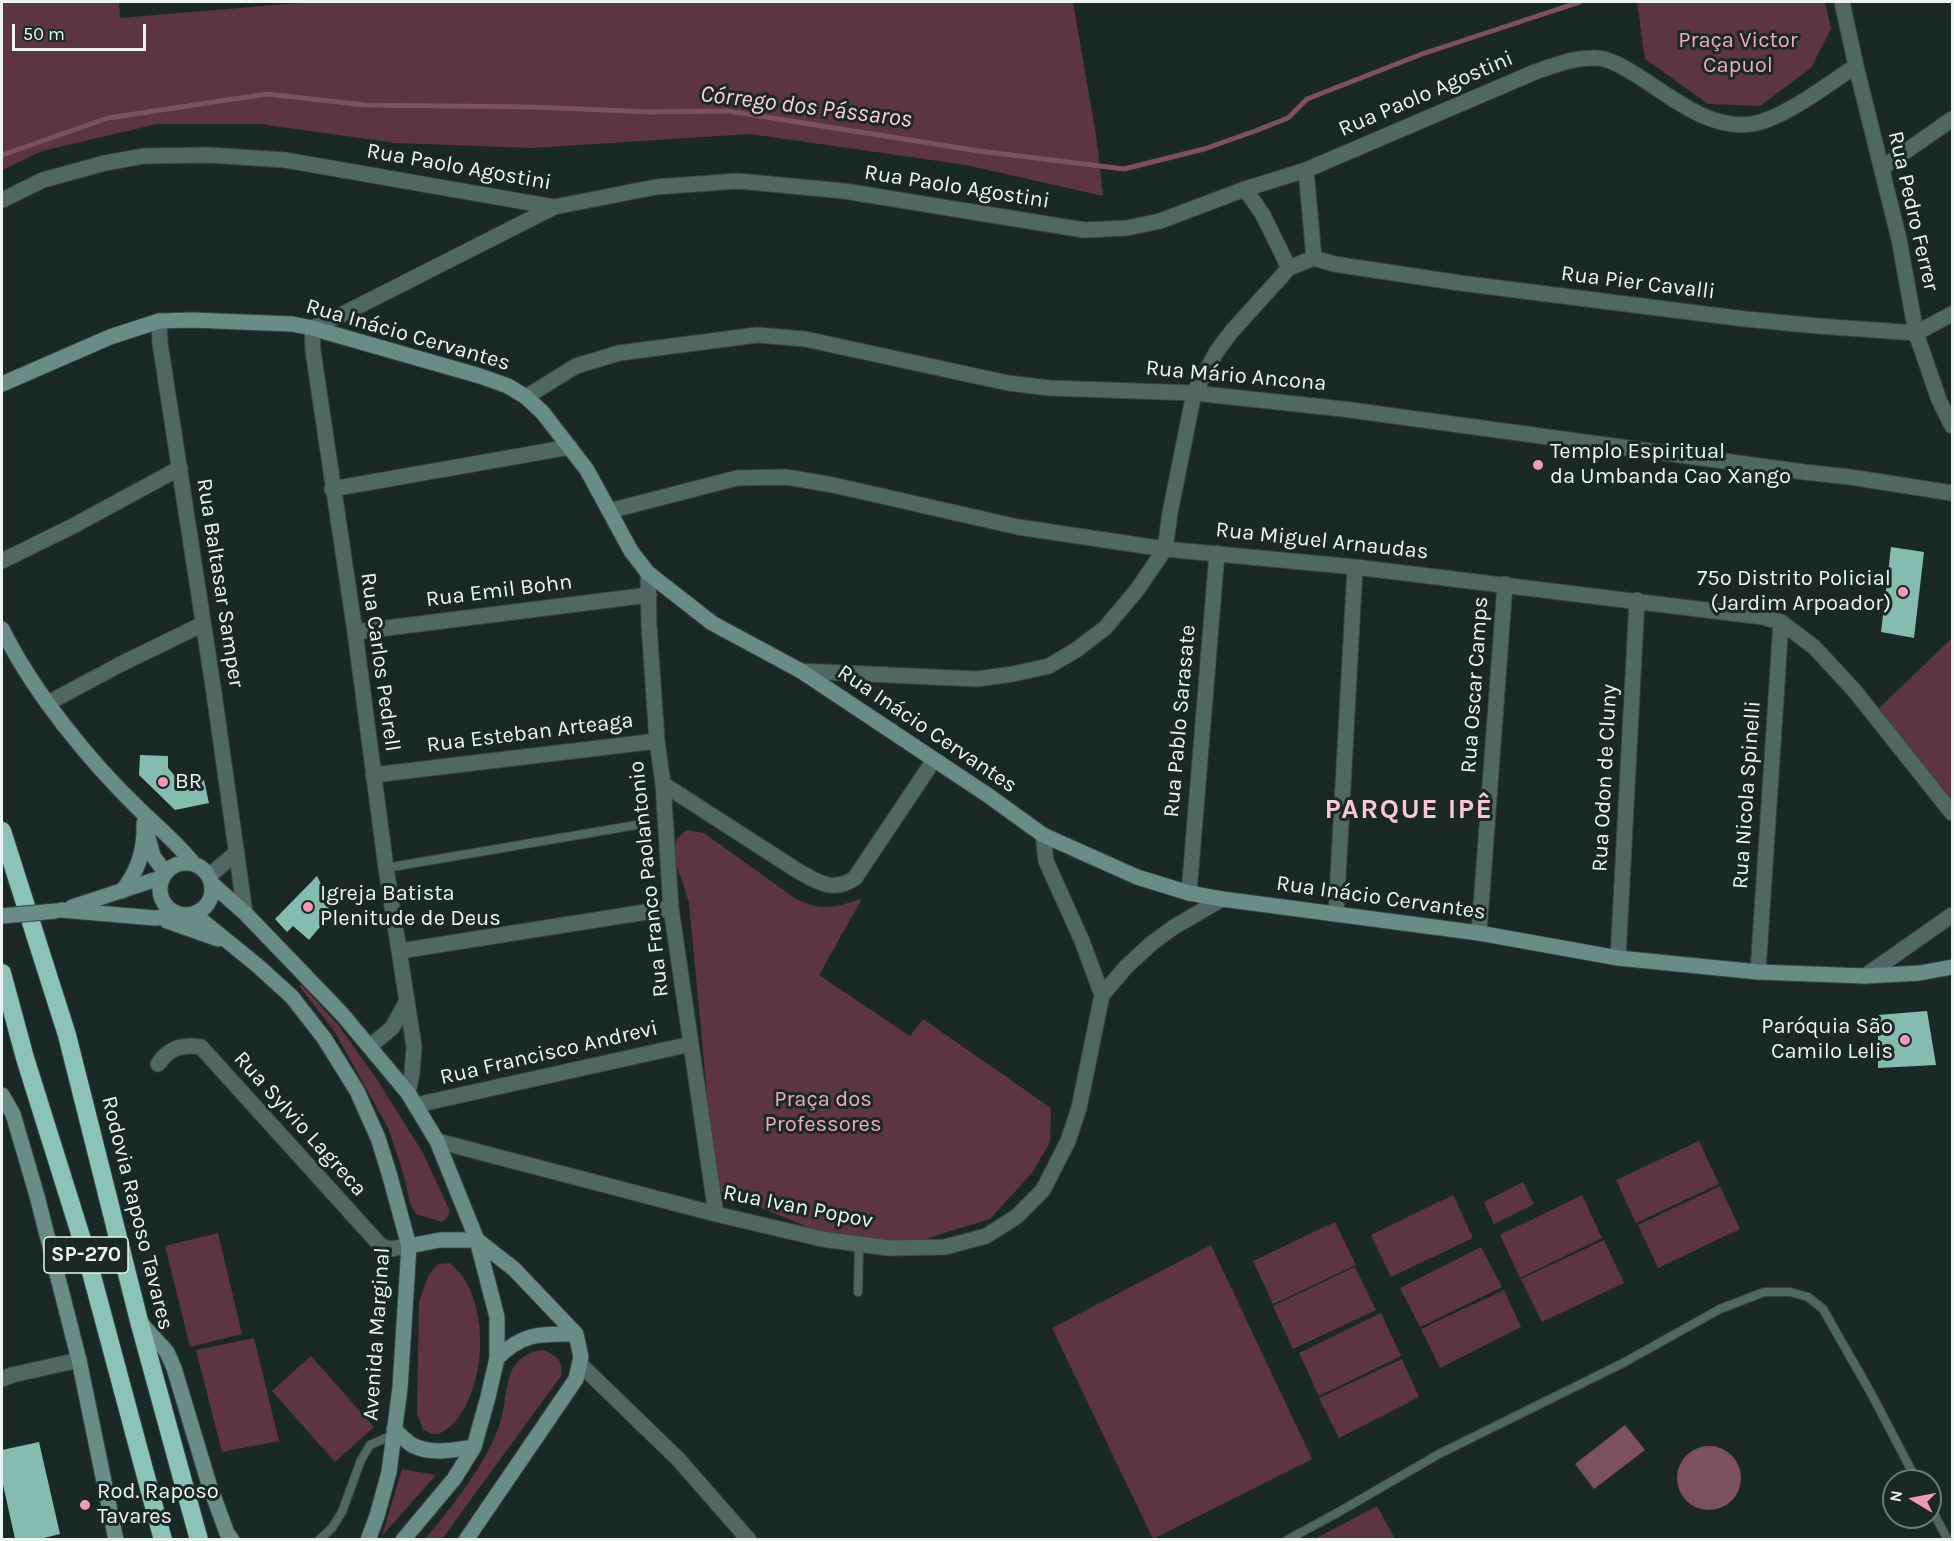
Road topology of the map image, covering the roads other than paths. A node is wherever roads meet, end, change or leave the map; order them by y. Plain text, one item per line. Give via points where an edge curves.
1 (1842, 2) edge
2 (1856, 66) junction
3 (1953, 119) edge
4 (1882, 168) junction
5 (1306, 170) junction
6 (1245, 189) junction
7 (2, 200) edge
8 (554, 207) junction
9 (1314, 258) junction
10 (1289, 268) junction
11 (1953, 314) edge
12 (159, 321) junction
13 (312, 328) junction
14 (1916, 333) junction
15 (2, 384) edge
16 (1194, 393) junction
17 (526, 396) junction
18 (1953, 426) edge
19 (570, 447) junction
20 (180, 468) junction
21 (333, 489) junction
22 (1953, 492) edge
23 (609, 511) junction
24 (1165, 549) junction
25 (1217, 553) junction
26 (2, 561) edge
27 (1355, 567) junction
28 (648, 573) junction
29 (1505, 584) junction
30 (649, 595) junction
31 (1638, 600) junction
32 (1781, 622) junction
33 (202, 624) junction
34 (2, 629) edge
35 (355, 632) junction
36 (801, 671) junction
37 (48, 703) junction
38 (657, 741) junction
39 (934, 760) junction
40 (373, 775) junction
41 (663, 784) junction
42 (1953, 813) edge
43 (143, 817) junction
44 (636, 825) dead end
45 (2, 831) edge
46 (1043, 835) junction
47 (237, 852) junction
48 (193, 863) junction
49 (386, 868) junction
50 (164, 874) junction
51 (211, 880) junction
52 (122, 891) junction
53 (1189, 892) junction
54 (1222, 899) junction
55 (671, 908) junction
56 (58, 910) junction
57 (246, 913) junction
58 (190, 914) junction
59 (1336, 914) junction
60 (1953, 915) edge
61 (2, 916) edge
62 (155, 918) junction
63 (1479, 933) junction
64 (235, 946) junction
65 (400, 951) junction
66 (1618, 958) junction
67 (1953, 967) edge
68 (1758, 972) junction
69 (2, 974) edge
70 (1865, 976) junction
71 (1102, 995) junction
72 (407, 1001) junction
73 (2, 1005) edge
74 (691, 1044) junction
75 (370, 1046) junction
76 (25, 1058) junction
77 (158, 1064) dead end
78 (2, 1095) edge
79 (412, 1099) junction
80 (437, 1141) junction
81 (716, 1214) junction
82 (477, 1240) junction
83 (859, 1244) junction
84 (409, 1246) junction
85 (858, 1292) dead end
86 (139, 1321) junction
87 (576, 1334) junction
88 (497, 1358) junction
89 (79, 1360) junction
90 (581, 1365) junction
91 (2, 1379) edge
92 (393, 1432) junction
93 (474, 1447) junction
94 (1911, 1469) edge
95 (116, 1539) edge
96 (163, 1539) edge
97 (199, 1539) edge
98 (232, 1539) edge
99 (319, 1539) edge
100 (368, 1539) edge
101 (404, 1539) edge
102 (466, 1539) edge
103 (750, 1539) edge
104 (1287, 1539) edge

1 - 2 street, Rua Pedro Ferrer
2 - 4 street, Rua Pedro Ferrer
2 - 5 street, Rua Paolo Agostini via 1782,113 1757,123 1729,124 1684,105 1624,67 1598,57 1569,60
3 - 4 street
4 - 14 street, Rua Pedro Ferrer
5 - 6 street, Rua Paolo Agostini
5 - 9 street
6 - 8 street, Rua Paolo Agostini via 1160,221 1127,228 1084,230 844,191 738,181 656,187
6 - 10 street via 1263,215
7 - 8 street, Rua Paolo Agostini via 43,180 105,163 144,156 209,155 285,160
8 - 13 street
9 - 10 street
9 - 14 street, Rua Pier Cavalli via 1460,283 1733,318
10 - 16 street via 1232,331
11 - 14 street
12 - 13 main road, Rua Inácio Cervantes via 292,324
12 - 15 main road, Rua Inácio Cervantes via 110,337
12 - 20 street, Rua Baltasar Samper
13 - 17 main road, Rua Inácio Cervantes via 480,376
13 - 21 street, Rua Carlos Pedrell
14 - 18 street, Rua Pedro Ferrer via 1939,399
16 - 17 street, Rua Mário Ancona via 1008,383 805,339 758,335 594,359
16 - 22 street, Rua Mário Ancona via 1343,409
16 - 24 street
17 - 19 main road, Rua Inácio Cervantes
19 - 21 street
19 - 23 main road, Rua Inácio Cervantes
20 - 26 street
20 - 33 street, Rua Baltasar Samper
21 - 35 street, Rua Carlos Pedrell
23 - 24 street, Rua Miguel Arnaudas via 737,478 786,477 1018,527
23 - 28 main road, Rua Inácio Cervantes
24 - 25 street, Rua Miguel Arnaudas
24 - 36 street via 1105,628 1049,666 976,679
25 - 27 street, Rua Miguel Arnaudas
25 - 53 street, Rua Pablo Sarasate
27 - 29 street, Rua Miguel Arnaudas
27 - 59 street
28 - 30 street, Rua Franco Paolantonio
28 - 36 main road, Rua Inácio Cervantes via 712,623
29 - 31 street, Rua Miguel Arnaudas
29 - 63 street, Rua Oscar Camps
30 - 35 street, Rua Emil Bohn
30 - 38 street, Rua Franco Paolantonio
31 - 32 street, Rua Miguel Arnaudas
31 - 66 street, Rua Odon de Cluny
32 - 42 street, Rua Miguel Arnaudas via 1814,647 1854,690
32 - 68 street, Rua Nicola Spinelli
33 - 37 street
33 - 47 street, Rua Baltasar Samper
34 - 37 main road
35 - 40 street, Rua Carlos Pedrell
36 - 39 main road, Rua Inácio Cervantes
37 - 43 main road
38 - 40 street, Rua Esteban Arteaga
38 - 41 street, Rua Franco Paolantonio
39 - 41 street via 855,878 835,886 798,871
39 - 46 main road, Rua Inácio Cervantes
40 - 49 street, Rua Carlos Pedrell
41 - 55 street, Rua Franco Paolantonio
43 - 48 main road via 172,839
43 - 50 main road via 153,856
43 - 52 main road via 145,834 137,867
44 - 49 lane
45 - 86 highway, Rodovia Raposo Tavares / SP-270 via 67,1035
46 - 53 main road, Rua Inácio Cervantes via 1137,877
46 - 71 street via 1046,861
47 - 51 street
47 - 57 street, Rua Baltasar Samper
48 - 50 main road via 178,863
48 - 51 main road
49 - 65 street, Rua Carlos Pedrell
50 - 52 main road
50 - 58 main road via 160,884 162,899 171,910
51 - 57 main road
51 - 58 main road via 209,902
52 - 56 main road
53 - 54 main road, Rua Inácio Cervantes
54 - 59 main road, Rua Inácio Cervantes
54 - 71 street, Rua Ivan Popov via 1152,943
55 - 65 street
55 - 74 street, Rua Franco Paolantonio
56 - 61 main road, bridge
56 - 62 main road
57 - 75 main road
58 - 62 main road
58 - 64 main road, Avenida Marginal
59 - 63 main road, Rua Inácio Cervantes
60 - 70 street
62 - 64 main road
63 - 66 main road, Rua Inácio Cervantes
64 - 84 main road, Avenida Marginal via 292,997 324,1038 357,1091 378,1138
65 - 72 street, Rua Carlos Pedrell
66 - 68 main road, Rua Inácio Cervantes
67 - 70 main road, Rua Inácio Cervantes
68 - 70 main road, Rua Inácio Cervantes
69 - 76 highway, SP-270
71 - 83 street, Rua Ivan Popov via 1079,1107 1068,1141 1043,1190 1016,1217 986,1236 945,1247
72 - 75 street via 392,1028
72 - 79 street, Rua Carlos Pedrell via 414,1046
73 - 76 highway
74 - 79 street, Rua Francisco Andrevi
74 - 81 street, Rua Franco Paolantonio
75 - 79 main road
76 - 96 highway, SP-270 via 84,1246
77 - 84 street, Rua Sylvio Lagreca via 176,1048 201,1047 381,1246
78 - 89 main road via 13,1114 37,1196
79 - 80 main road
80 - 81 street, Rua Ivan Popov
80 - 82 main road
81 - 83 street, Rua Ivan Popov
82 - 84 main road via 440,1240
82 - 87 main road via 514,1269
82 - 88 main road via 497,1317
83 - 85 lane
84 - 92 main road, Avenida Marginal via 400,1388
86 - 97 highway, Rodovia Raposo Tavares / SP-270
86 - 98 main road via 167,1352 174,1368 209,1484 226,1533
87 - 88 main road via 527,1337
87 - 90 main road
88 - 93 main road
89 - 91 street
89 - 95 main road
90 - 102 main road via 576,1379
90 - 103 street via 678,1459
92 - 93 main road via 430,1450
92 - 99 lane via 370,1445 342,1512
92 - 100 main road, Avenida Marginal via 389,1472
93 - 101 main road via 454,1479
94 - 104 lane via 1823,1309 1808,1297 1764,1292 1720,1309 1623,1363 1439,1454

